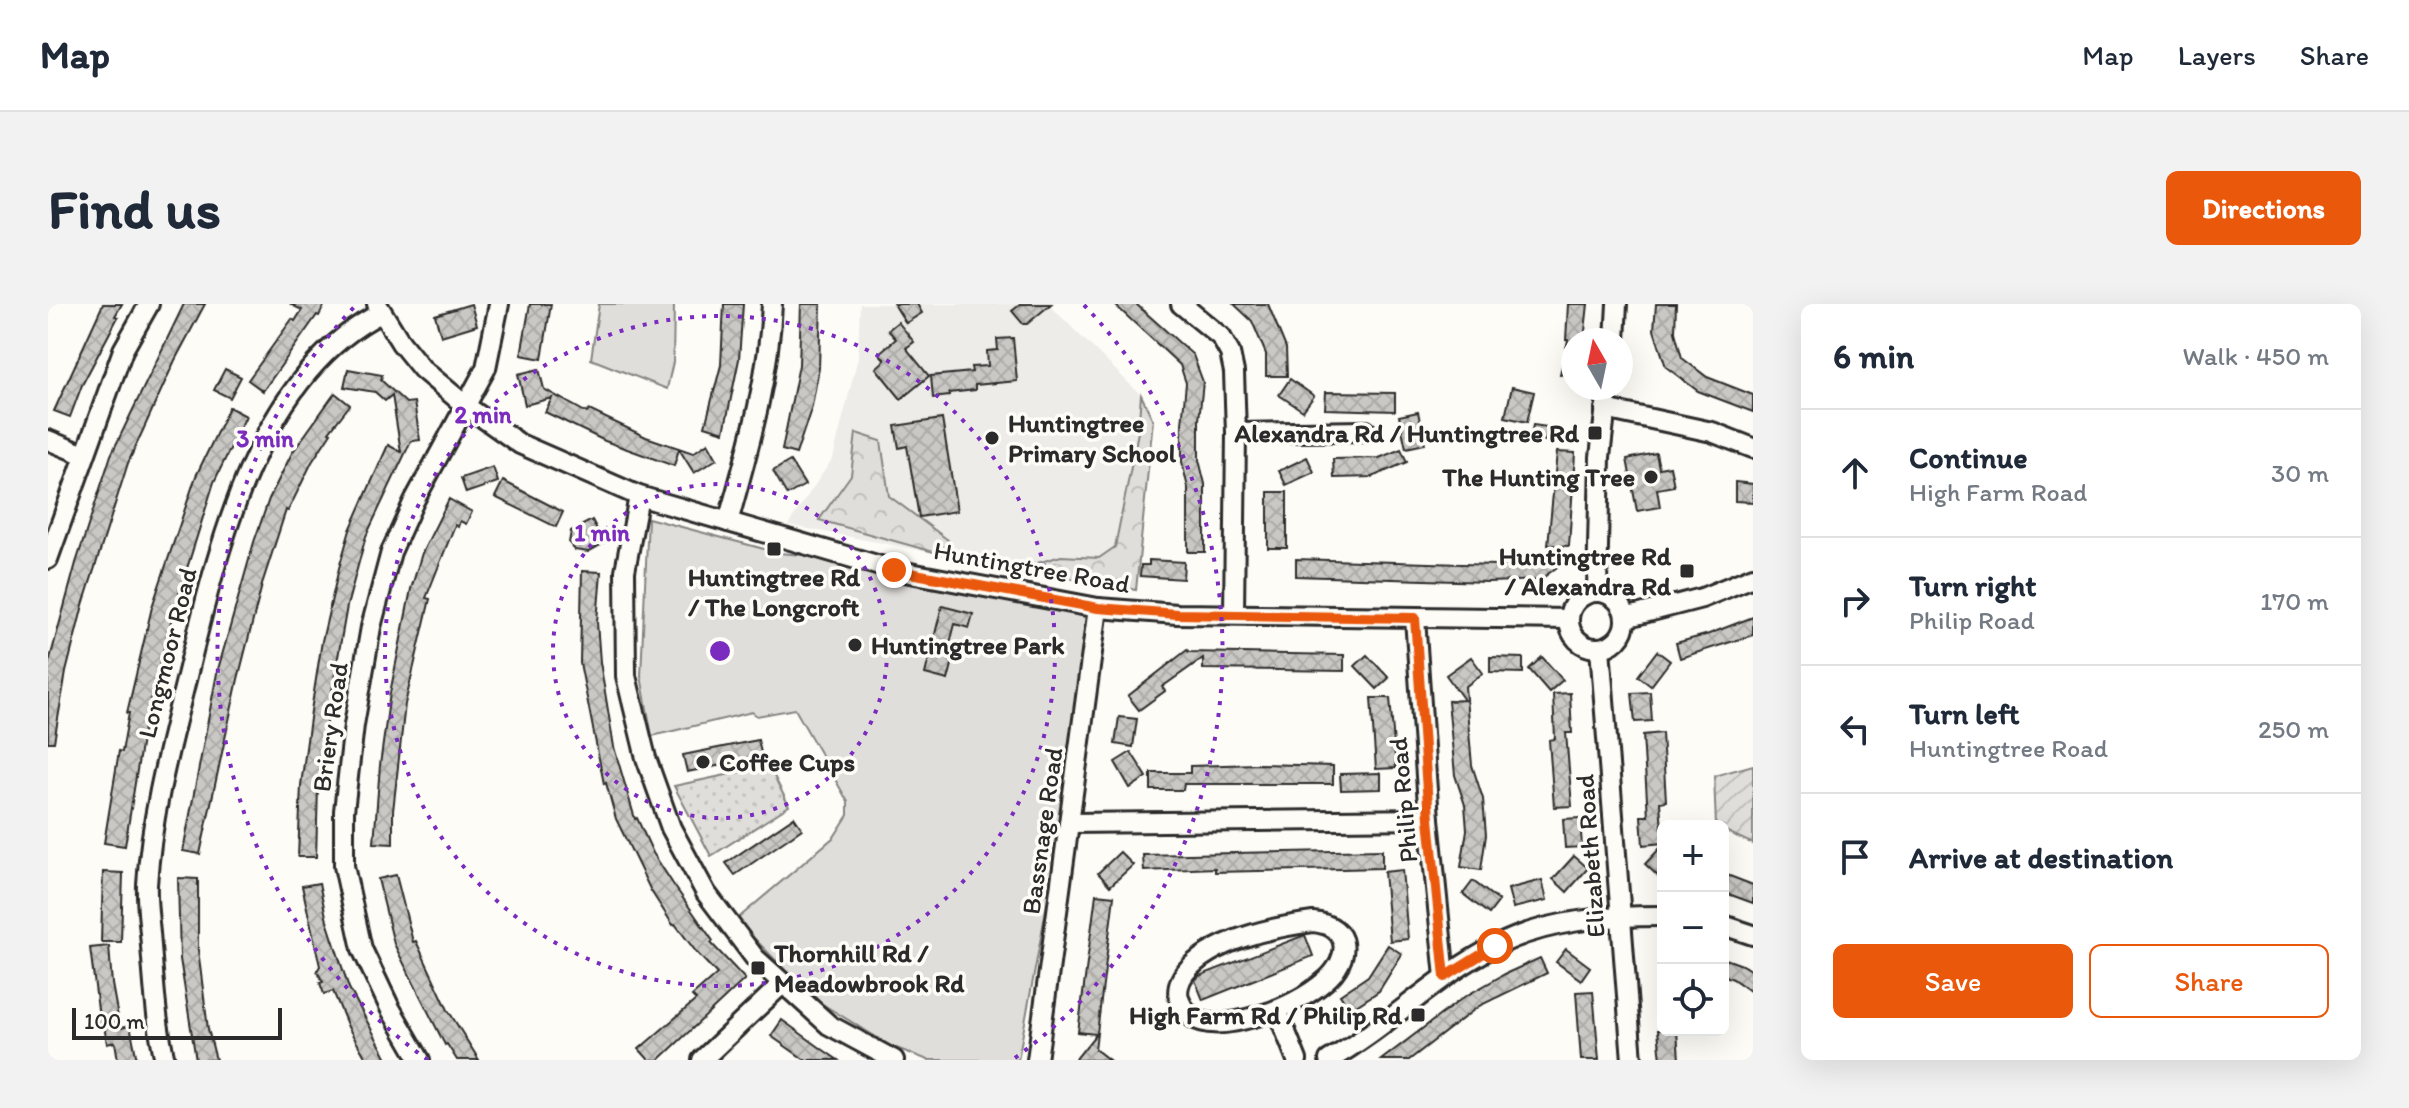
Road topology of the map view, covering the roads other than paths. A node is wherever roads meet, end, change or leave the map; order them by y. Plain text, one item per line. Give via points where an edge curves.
1 (149, 304) edge
2 (499, 304) edge
3 (772, 304) edge
4 (1181, 304) edge
5 (1617, 304) edge
6 (379, 309) edge
7 (1616, 328) edge
8 (1606, 400) edge
9 (466, 406) junction
10 (1605, 409) junction
11 (1366, 431) dead end
12 (1236, 433) junction
13 (48, 440) edge
14 (1753, 448) edge
15 (84, 455) junction
16 (639, 496) junction
17 (728, 522) junction
18 (48, 559) edge
19 (1753, 577) edge
20 (1597, 591) junction
21 (1098, 608) junction
22 (1234, 614) junction
23 (1415, 618) junction
24 (1625, 618) junction
25 (1568, 619) junction
26 (1600, 648) junction
27 (1429, 819) junction
28 (1070, 823) junction
29 (1657, 916) edge
30 (1620, 918) junction
31 (1729, 927) edge
32 (1753, 935) edge
33 (1445, 977) junction
34 (782, 984) junction
35 (1277, 1010) junction
36 (165, 1060) edge
37 (420, 1060) edge
38 (702, 1060) edge
39 (894, 1060) edge
40 (1037, 1060) edge
41 (1297, 1060) edge
42 (1329, 1060) edge
43 (1632, 1060) edge

1 - 15 street via 123,350
2 - 9 street, Briery Road via 486,368
3 - 17 street via 765,379
4 - 12 street via 1221,337 1230,353
5 - 7 street
6 - 9 street, Huntingtree Road via 422,369
6 - 36 street, Longmoor Road via 351,329 286,402 240,493 220,550 169,748 149,862 155,1000
8 - 10 street
9 - 16 street, Huntingtree Road via 520,444
9 - 37 street, Briery Road via 391,552 369,641 344,811 344,866 362,949
10 - 14 street via 1712,432
10 - 20 street
11 - 12 street
12 - 22 street
13 - 15 street
15 - 18 street
16 - 17 street, Huntingtree Road
16 - 34 street via 625,571 626,676 633,717 655,788 696,877 755,958
17 - 21 street, Huntingtree Road via 894,570
19 - 24 street via 1702,598
20 - 24 street via 1613,596
20 - 25 street via 1580,596
21 - 22 street, Huntingtree Road
21 - 28 street, Bassnage Road
22 - 23 street, Huntingtree Road
23 - 25 street, Huntingtree Road
23 - 27 street, Philip Road
24 - 26 street via 1618,638
25 - 26 street via 1577,641
26 - 30 street, Elizabeth Road
27 - 28 street
27 - 33 street, Philip Road
28 - 40 street, Bassnage Road
29 - 30 street
30 - 33 street via 1565,922 1528,932
30 - 43 street, Elizabeth Road
31 - 32 street
33 - 42 street
34 - 38 street
34 - 39 street via 829,1025
35 - 35 street via 1225,1023 1198,1022 1181,1005 1179,985 1195,963 1267,929 1313,922 1338,930 1343,941 1336,970 1324,983
35 - 41 street

